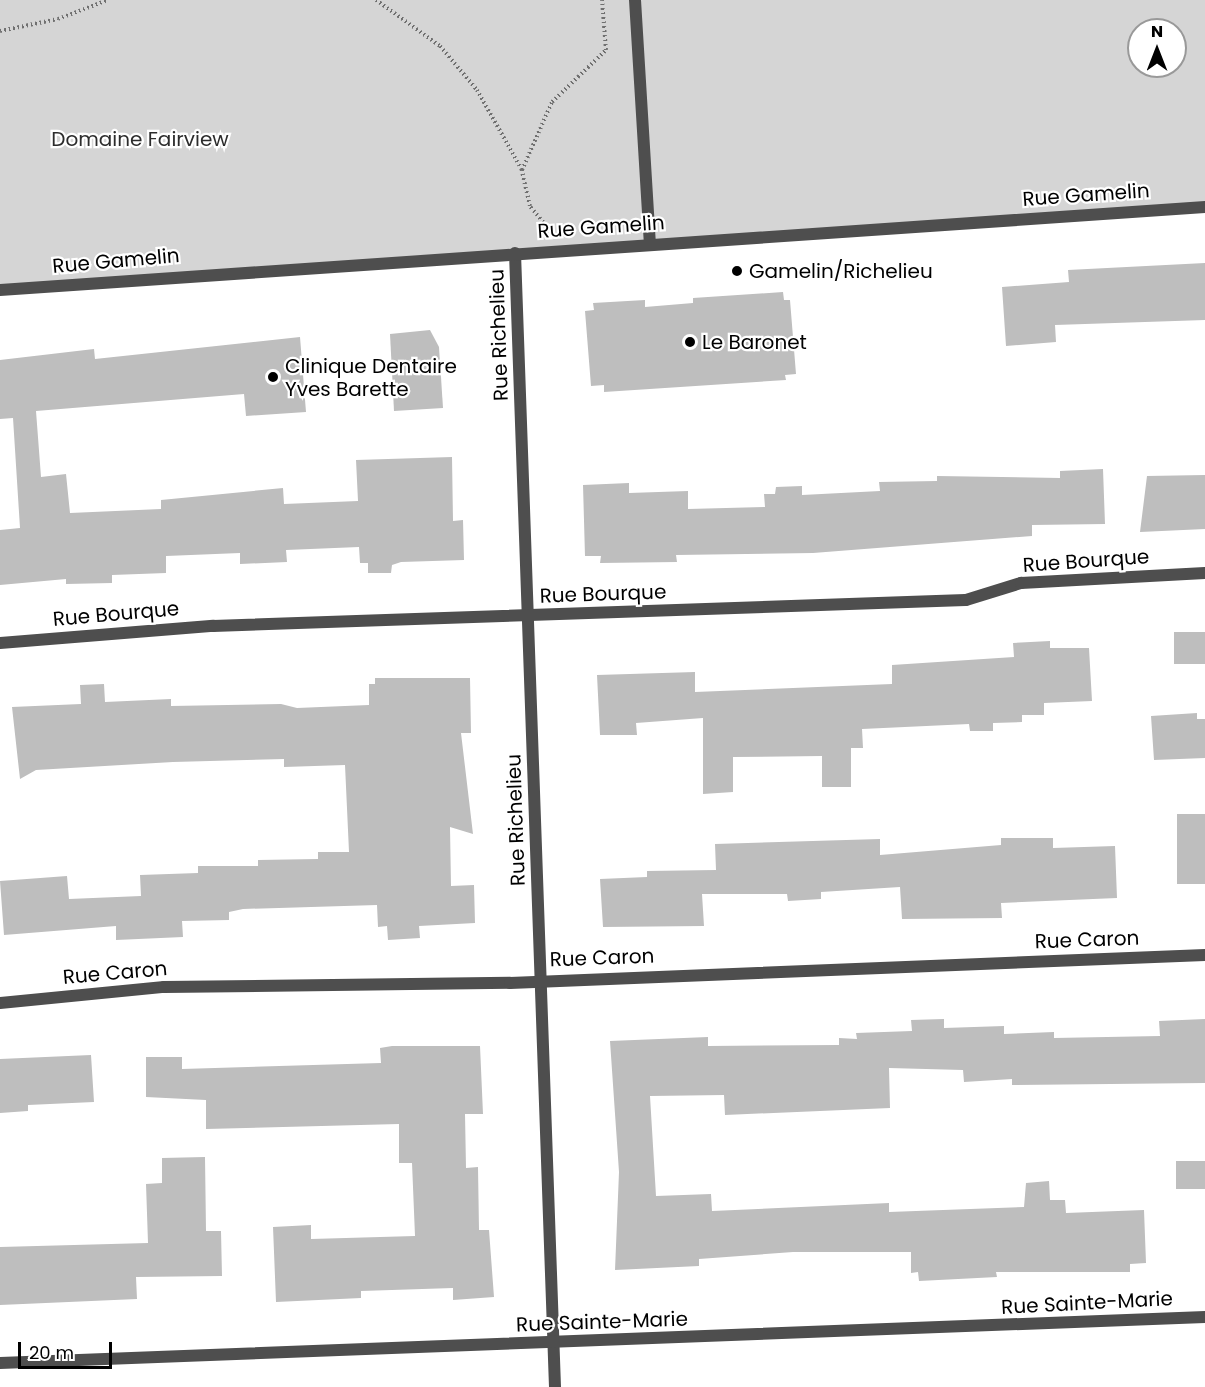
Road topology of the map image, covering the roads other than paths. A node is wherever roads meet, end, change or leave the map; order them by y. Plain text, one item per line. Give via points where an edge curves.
1 (634, 0) edge
2 (1205, 207) edge
3 (650, 244) junction
4 (515, 253) junction
5 (0, 290) edge
6 (1205, 573) edge
7 (530, 615) junction
8 (0, 643) edge
9 (1205, 955) edge
10 (539, 980) junction
11 (0, 1003) edge
12 (1205, 1317) edge
13 (553, 1342) junction
14 (0, 1363) edge
15 (555, 1387) edge

1 - 3 street
2 - 3 street, Rue Gamelin
3 - 4 street, Rue Gamelin
4 - 5 street, Rue Gamelin
4 - 7 street, Rue Richelieu
6 - 7 street, Rue Bourque via 1021,583 966,600
7 - 8 street, Rue Bourque via 213,626
7 - 10 street, Rue Richelieu
9 - 10 street, Rue Caron
10 - 11 street, Rue Caron via 164,987
10 - 13 street, Rue Richelieu
12 - 13 street, Rue Sainte-Marie
13 - 14 street, Rue Sainte-Marie
13 - 15 street, Rue Richelieu

